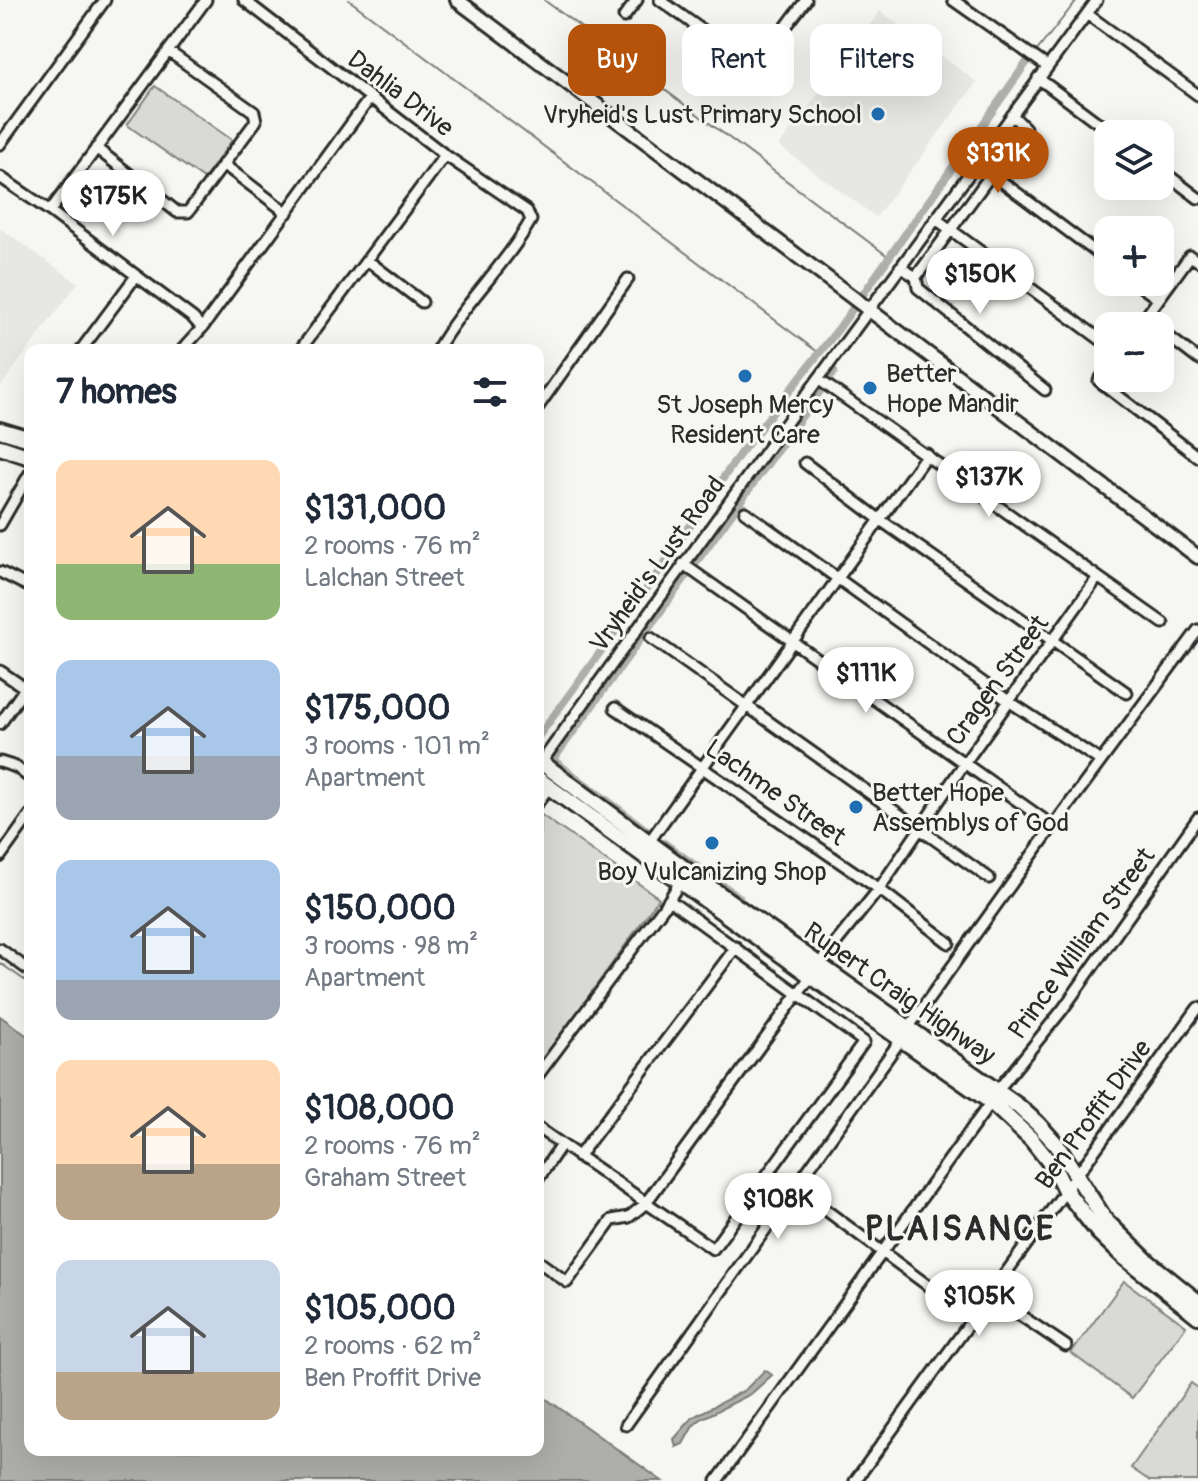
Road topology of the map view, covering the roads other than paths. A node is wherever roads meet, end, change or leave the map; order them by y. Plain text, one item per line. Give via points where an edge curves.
1 (105, 0) edge
2 (206, 0) edge
3 (244, 0) edge
4 (457, 0) edge
5 (637, 0) edge
6 (660, 0) edge
7 (806, 0) edge
8 (953, 0) edge
9 (1097, 0) edge
10 (1087, 14) junction
11 (624, 17) dead end
12 (168, 51) junction
13 (1048, 67) junction
14 (1038, 78) junction
15 (1198, 95) edge
16 (370, 98) junction
17 (1012, 115) junction
18 (1094, 120) edge
19 (0, 144) edge
20 (96, 148) junction
21 (445, 155) junction
22 (977, 163) junction
23 (223, 164) junction
24 (993, 174) junction
25 (0, 177) edge
26 (1174, 180) edge
27 (1198, 198) edge
28 (50, 211) junction
29 (287, 213) junction
30 (936, 219) junction
31 (950, 230) junction
32 (1094, 250) edge
33 (1194, 258) edge
34 (367, 260) junction
35 (900, 267) junction
36 (136, 276) junction
37 (916, 277) junction
38 (628, 279) dead end
39 (1154, 296) edge
40 (1158, 299) junction
41 (422, 302) dead end
42 (861, 305) junction
43 (1149, 312) edge
44 (202, 328) junction
45 (1094, 335) edge
46 (1174, 341) edge
47 (85, 344) edge
48 (187, 344) edge
49 (304, 344) edge
50 (441, 344) edge
51 (1198, 359) edge
52 (820, 380) junction
53 (1045, 390) dead end
54 (1113, 392) edge
55 (544, 398) edge
56 (0, 430) edge
57 (24, 437) edge
58 (0, 447) edge
59 (927, 454) junction
60 (24, 455) edge
61 (1198, 457) edge
62 (805, 463) dead end
63 (24, 483) edge
64 (745, 512) dead end
65 (879, 519) junction
66 (0, 525) edge
67 (1198, 557) edge
68 (685, 565) junction
69 (0, 572) edge
70 (1098, 577) junction
71 (836, 579) junction
72 (24, 584) edge
73 (1163, 623) dead end
74 (1198, 630) edge
75 (651, 638) dead end
76 (1053, 641) junction
77 (791, 642) junction
78 (0, 671) edge
79 (24, 683) edge
80 (24, 691) edge
81 (1127, 693) dead end
82 (1010, 702) junction
83 (747, 704) junction
84 (615, 708) dead end
85 (0, 724) edge
86 (544, 756) edge
87 (1096, 758) dead end
88 (0, 762) edge
89 (964, 764) junction
90 (544, 767) edge
91 (702, 768) junction
92 (24, 773) edge
93 (544, 783) edge
94 (1198, 818) edge
95 (24, 823) edge
96 (1053, 826) junction
97 (919, 828) junction
98 (649, 842) junction
99 (0, 857) edge
100 (989, 878) dead end
101 (680, 882) junction
102 (879, 889) junction
103 (669, 900) junction
104 (949, 943) dead end
105 (736, 947) junction
106 (0, 949) edge
107 (24, 967) edge
108 (815, 970) junction
109 (800, 994) junction
110 (1198, 1008) edge
111 (905, 1033) junction
112 (544, 1067) edge
113 (994, 1097) junction
114 (544, 1132) edge
115 (561, 1145) junction
116 (578, 1157) junction
117 (544, 1170) edge
118 (1076, 1176) junction
119 (796, 1188) junction
120 (1065, 1190) junction
121 (645, 1204) junction
122 (883, 1252) junction
123 (544, 1265) edge
124 (990, 1295) junction
125 (1198, 1302) edge
126 (1198, 1316) edge
127 (973, 1319) junction
128 (1066, 1346) dead end
129 (626, 1425) dead end
130 (717, 1481) edge
131 (855, 1481) edge

1 - 19 street
2 - 12 street
3 - 16 street, Dahlia Drive
4 - 42 main road
5 - 11 street
6 - 7 street via 755,68
8 - 13 street
9 - 10 street, Vryheid's Lust Road
10 - 13 street, Vryheid's Lust Road
10 - 15 street
12 - 20 street
12 - 23 street via 254,112 256,121
13 - 14 street, Vryheid's Lust Road
14 - 17 street, Vryheid's Lust Road
14 - 18 street
16 - 21 street, Dahlia Drive
16 - 29 street
17 - 22 street, Vryheid's Lust Road
17 - 24 street via 1025,128
20 - 23 street via 177,212 188,212
20 - 28 street
21 - 34 street
21 - 50 street, Dahlia Drive via 527,211 531,220
22 - 24 street
22 - 30 street, Vryheid's Lust Road
23 - 29 street
24 - 31 street
24 - 32 street
25 - 28 street
26 - 27 street
28 - 36 street
29 - 44 street
30 - 31 street
30 - 35 street, Vryheid's Lust Road
31 - 37 street
31 - 45 street
33 - 40 street
34 - 41 street
34 - 49 street
35 - 37 street
35 - 42 street, Vryheid's Lust Road
36 - 44 street
36 - 47 street
37 - 53 street via 918,288
38 - 55 street
39 - 40 street
40 - 43 street
42 - 52 street, Vryheid's Lust Road
42 - 67 main road
44 - 48 street
46 - 51 street
52 - 59 street
52 - 68 street, Vryheid's Lust Road
54 - 61 street
56 - 57 main road
58 - 60 main road
59 - 65 street
59 - 70 street
62 - 65 street
63 - 66 street
64 - 71 street
65 - 71 street
65 - 76 street
68 - 77 street
68 - 86 street, Vryheid's Lust Road
69 - 72 street
70 - 73 street
70 - 76 street, Cragen Street
71 - 77 street
71 - 82 street
74 - 96 street
75 - 83 street
76 - 81 street
76 - 82 street, Cragen Street
77 - 83 street
77 - 89 street
78 - 79 street
80 - 85 street
82 - 87 street
82 - 89 street, Cragen Street
83 - 91 street
83 - 97 street
84 - 91 street, Lachme Street
88 - 92 street
89 - 96 street
89 - 97 street, Cragen Street
90 - 98 main road, Rupert Craig Highway
91 - 98 street
91 - 102 street, Lachme Street
93 - 101 main road, Rupert Craig Highway
94 - 113 street, Prince William Street
95 - 99 street
96 - 111 street
97 - 100 street
97 - 102 street, Cragen Street
98 - 108 main road, Rupert Craig Highway
101 - 103 street
101 - 108 main road, Rupert Craig Highway
102 - 104 street, Lachme Street
102 - 108 street, Cragen Street
103 - 105 street
103 - 112 street
105 - 109 street
105 - 116 street
106 - 107 street
108 - 109 street, Cragen Street
108 - 111 main road, Rupert Craig Highway
109 - 121 street, Cragen Street
109 - 121 street via 864,1042 713,1249
110 - 118 street, Ben Proffit Drive
111 - 113 main road, Rupert Craig Highway
111 - 119 street
113 - 118 main road, Rupert Craig Highway via 1038,1124
113 - 120 main road, Rupert Craig Highway via 1054,1168
113 - 122 street, Prince William Street
114 - 115 street
115 - 116 street
115 - 117 street
116 - 121 street
118 - 120 street, Ben Proffit Drive
118 - 125 main road, Rupert Craig Highway via 1125,1242
119 - 122 street
119 - 129 street
120 - 124 street, Ben Proffit Drive
120 - 126 main road, Rupert Craig Highway via 1124,1257
121 - 123 street, Cragen Street via 629,1217 612,1220 567,1282
122 - 127 street
122 - 130 street, Prince William Street
124 - 127 street, Ben Proffit Drive
124 - 128 street
127 - 131 street, Ben Proffit Drive

